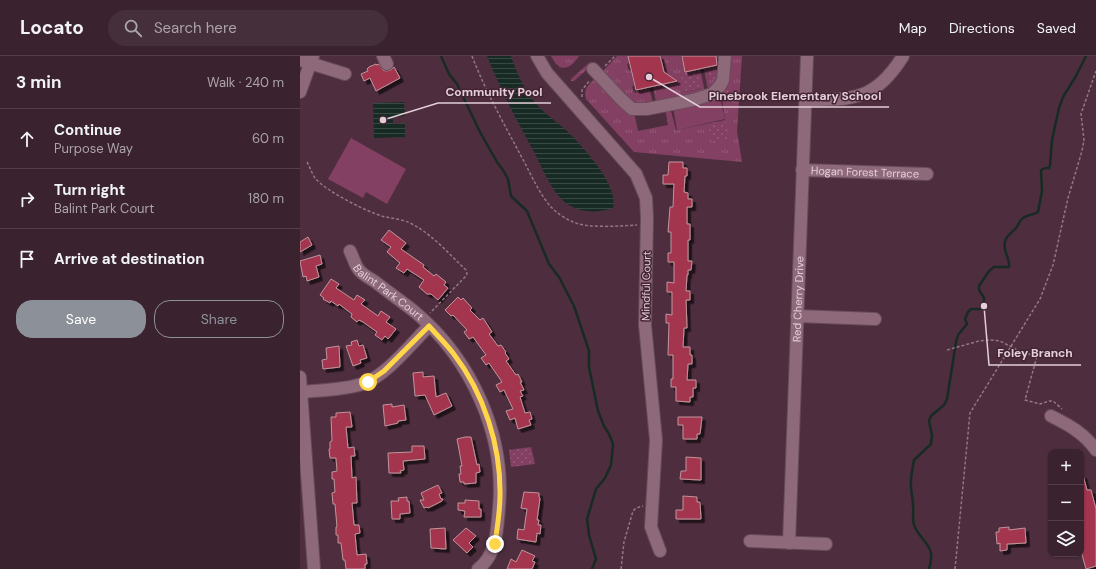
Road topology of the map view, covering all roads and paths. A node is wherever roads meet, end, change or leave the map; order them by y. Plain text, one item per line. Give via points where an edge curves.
1 (472, 56) edge
2 (537, 56) edge
3 (725, 56) edge
4 (807, 56) edge
5 (903, 56) edge
6 (308, 60) edge
7 (593, 69) dead end
8 (1096, 71) edge
9 (345, 74) dead end
10 (300, 92) edge
11 (805, 100) junction
12 (308, 162) dead end
13 (802, 170) junction
14 (927, 174) dead end
15 (647, 225) junction
16 (350, 251) dead end
17 (798, 316) junction
18 (875, 319) dead end
19 (426, 323) junction
20 (1011, 346) junction
21 (947, 350) dead end
22 (300, 377) edge
23 (302, 392) junction
24 (1051, 416) joint
25 (1096, 450) edge
26 (652, 506) junction
27 (750, 541) dead end
28 (789, 543) junction
29 (826, 544) dead end
30 (660, 552) dead end
31 (314, 569) edge
32 (478, 569) edge
33 (621, 569) edge
34 (955, 569) edge

1 - 15 path via 504,124 538,186 557,213 581,224
2 - 15 street, Mindful Court via 547,73 636,174 646,198
3 - 7 street via 723,80 712,94 647,109 632,109
4 - 11 street, Red Cherry Drive
5 - 11 street via 889,77 874,90 841,100
6 - 9 street
6 - 10 street
8 - 20 path via 1081,114 1084,140 1082,151 1052,265 1040,299
11 - 13 street, Red Cherry Drive
12 - 19 path via 314,177 333,191 378,215 404,221 426,232 466,270 466,276
13 - 14 street, Hogan Forest Terrace
13 - 17 street, Red Cherry Drive
15 - 26 street, Mindful Court via 645,325 656,440
16 - 19 street, Balint Park Court via 359,270
17 - 18 street
17 - 28 street, Red Cherry Drive
19 - 23 street via 384,371 373,379 348,388
19 - 32 street, Balint Park Court via 453,353 470,378 483,405 492,433 498,463 500,496 495,544 488,559
20 - 21 path via 990,340
20 - 24 path via 1021,352 1037,356 1026,400 1040,404 1053,401 1063,410
20 - 34 path via 969,417
22 - 23 street
23 - 31 street
24 - 25 street via 1072,426 1088,439
26 - 30 street, Mindful Court via 651,526
26 - 33 path via 633,510 624,542
27 - 28 street
28 - 29 street

